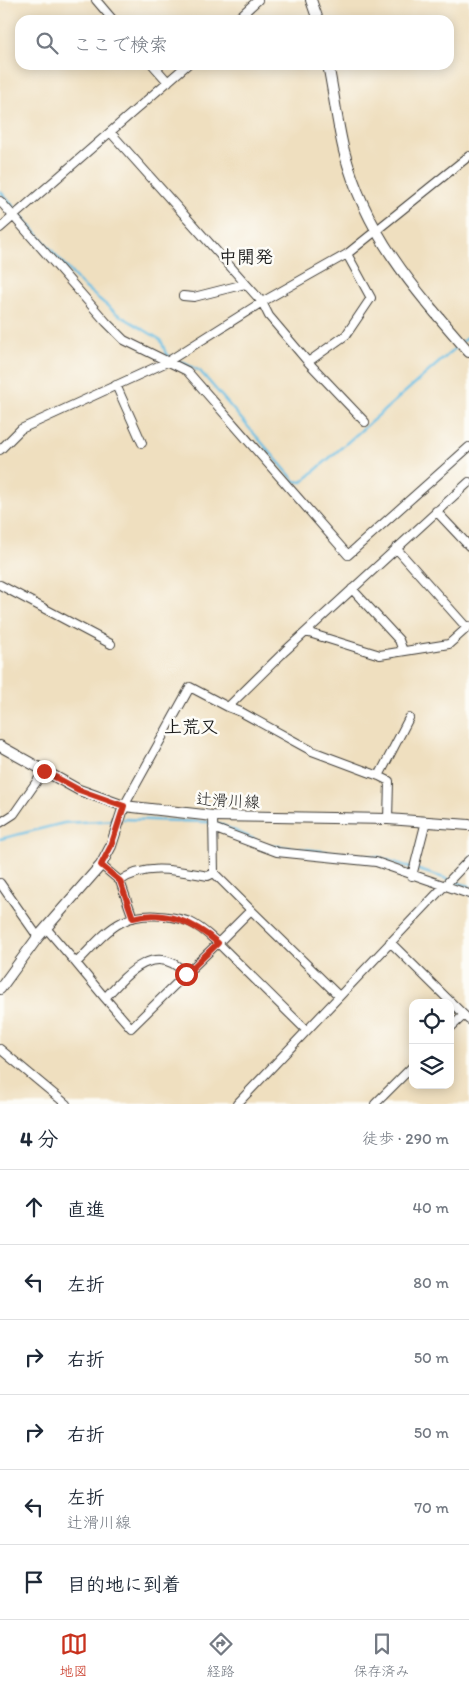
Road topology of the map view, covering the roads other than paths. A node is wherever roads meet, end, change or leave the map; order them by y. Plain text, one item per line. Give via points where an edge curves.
1 (96, 0) edge
2 (258, 0) edge
3 (311, 0) edge
4 (109, 15) edge
5 (242, 15) edge
6 (316, 15) edge
7 (157, 70) edge
8 (181, 70) edge
9 (329, 70) edge
10 (168, 82) junction
11 (111, 133) junction
12 (469, 156) edge
13 (0, 201) edge
14 (13, 216) junction
15 (0, 228) edge
16 (376, 232) junction
17 (347, 254) junction
18 (246, 284) junction
19 (183, 296) dead end
20 (262, 302) junction
21 (469, 352) edge
22 (167, 362) junction
23 (308, 362) junction
24 (116, 385) junction
25 (365, 422) dead end
26 (142, 444) dead end
27 (469, 447) edge
28 (0, 450) edge
29 (469, 482) edge
30 (436, 511) junction
31 (469, 546) edge
32 (396, 548) junction
33 (0, 585) edge
34 (352, 589) junction
35 (468, 627) edge
36 (306, 632) junction
37 (111, 644) dead end
38 (403, 651) junction
39 (228, 708) junction
40 (409, 718) dead end
41 (0, 746) edge
42 (44, 771) junction
43 (379, 776) junction
44 (124, 806) junction
45 (214, 816) junction
46 (388, 819) junction
47 (426, 821) junction
48 (0, 822) edge
49 (469, 825) edge
50 (214, 828) junction
51 (469, 860) edge
52 (101, 865) junction
53 (214, 874) junction
54 (412, 876) junction
55 (120, 881) junction
56 (0, 884) edge
57 (445, 886) junction
58 (469, 894) edge
59 (252, 910) junction
60 (133, 918) junction
61 (46, 928) junction
62 (38, 937) junction
63 (390, 942) junction
64 (218, 943) junction
65 (76, 963) junction
66 (186, 974) junction
67 (0, 989) edge
68 (339, 996) junction
69 (105, 998) junction
70 (466, 1017) edge
71 (454, 1025) edge
72 (306, 1030) junction
73 (0, 1049) edge
74 (409, 1070) edge
75 (66, 1104) edge
76 (237, 1104) edge
77 (375, 1104) edge

1 - 4 street
2 - 5 street
3 - 6 street
7 - 10 street
8 - 10 street
9 - 16 street via 344,151
10 - 11 street
11 - 14 street
11 - 18 street
12 - 16 street
13 - 14 street
14 - 15 street
14 - 22 street via 124,340
16 - 17 street
16 - 21 street via 402,273
17 - 20 street
17 - 23 street via 371,298 346,335
18 - 19 street via 194,297
18 - 20 street
20 - 22 street
20 - 23 street via 269,316
22 - 24 street
22 - 27 street via 187,371 348,555
23 - 25 street
24 - 26 street
24 - 28 street via 21,429
29 - 30 street
30 - 31 street
30 - 32 street
32 - 34 street
32 - 35 street
33 - 37 street
34 - 36 street
34 - 38 street via 399,640
35 - 38 street via 449,644
36 - 38 street via 380,655
36 - 39 street
39 - 43 street via 312,751
39 - 44 street via 190,687
40 - 43 street
41 - 42 street, 辻滑川線
42 - 44 street, 辻滑川線 via 79,790
42 - 48 street via 14,814
43 - 46 street via 389,781
44 - 45 street, 辻滑川線
44 - 52 street
45 - 46 street, 辻滑川線
45 - 50 street
46 - 47 street, 辻滑川線
47 - 49 street, 辻滑川線
47 - 54 street
50 - 53 street
50 - 54 street via 277,852 376,862
51 - 57 street
52 - 55 street
52 - 61 street
53 - 55 street via 208,876 167,869 132,872
53 - 59 street
54 - 57 street
55 - 60 street
56 - 62 street
57 - 58 street
57 - 63 street
59 - 64 street
59 - 68 street
60 - 64 street via 165,916 189,922
60 - 65 street via 113,928
61 - 62 street
61 - 65 street
62 - 67 street
63 - 68 street
63 - 70 street
64 - 66 street
64 - 72 street
65 - 69 street
66 - 69 street via 174,964 148,962 138,965
66 - 69 street via 131,1028
68 - 72 street
70 - 71 street
72 - 76 street
73 - 75 street
74 - 77 street

